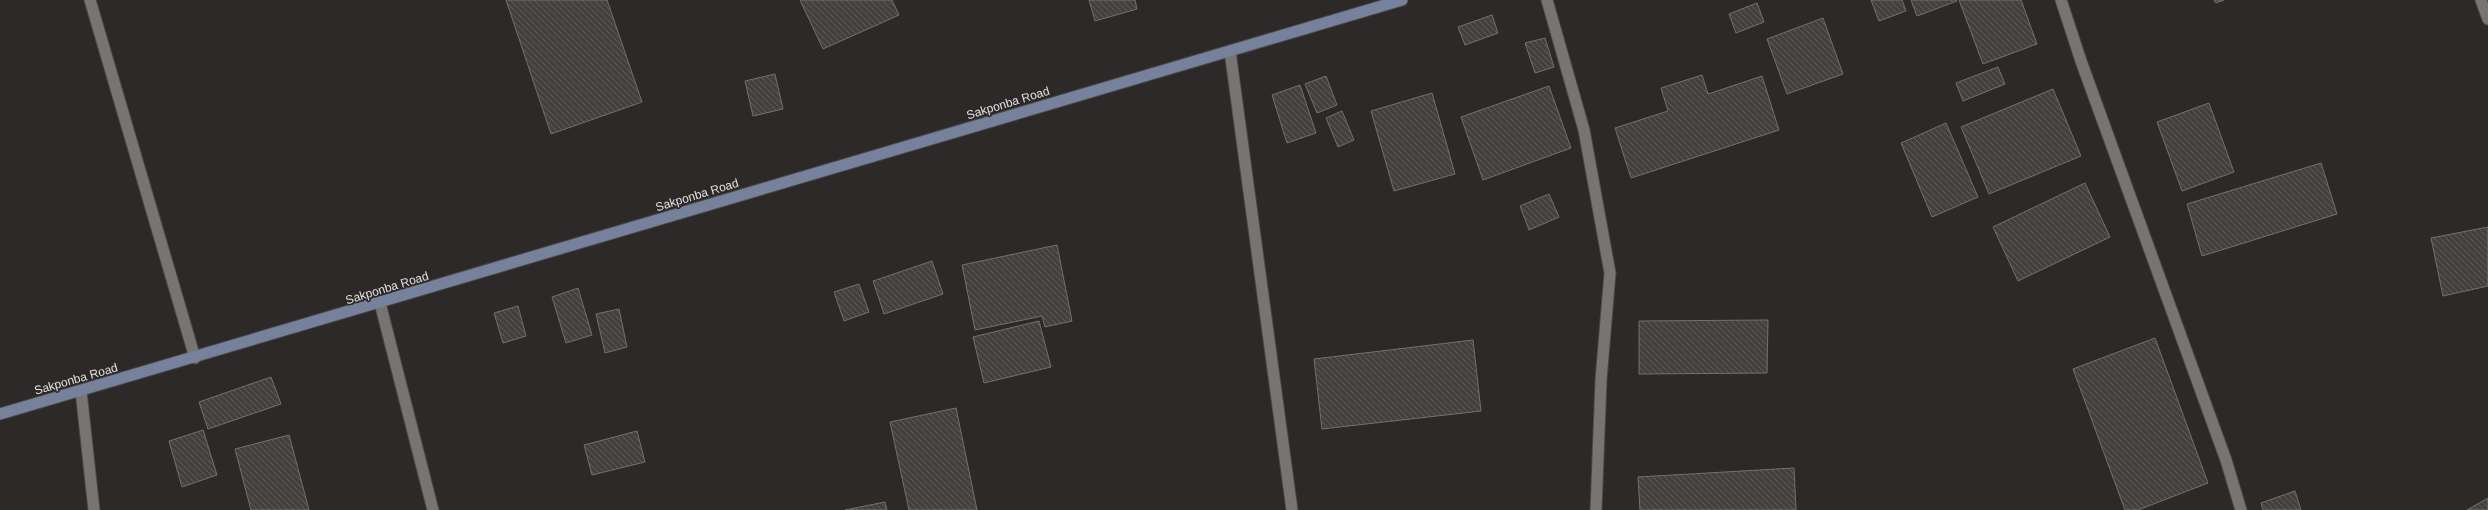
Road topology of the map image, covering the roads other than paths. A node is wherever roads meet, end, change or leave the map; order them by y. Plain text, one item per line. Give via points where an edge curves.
1 (90, 0) edge
2 (1402, 0) edge
3 (1547, 0) edge
4 (2061, 0) edge
5 (2481, 0) edge
6 (2488, 19) edge
7 (1230, 51) junction
8 (380, 303) junction
9 (195, 358) junction
10 (81, 391) junction
11 (0, 414) edge
12 (1289, 509) edge
13 (94, 510) edge
14 (433, 510) edge
15 (1596, 510) edge
16 (2242, 510) edge

1 - 9 street
2 - 7 main road, Sakponba Road
3 - 15 street via 1584,130 1610,273 1601,380
4 - 16 street via 2080,61
5 - 6 street
7 - 8 main road, Sakponba Road
7 - 12 street
8 - 9 main road, Sakponba Road
8 - 14 street
9 - 10 main road, Sakponba Road
10 - 11 main road, Sakponba Road
10 - 13 street

